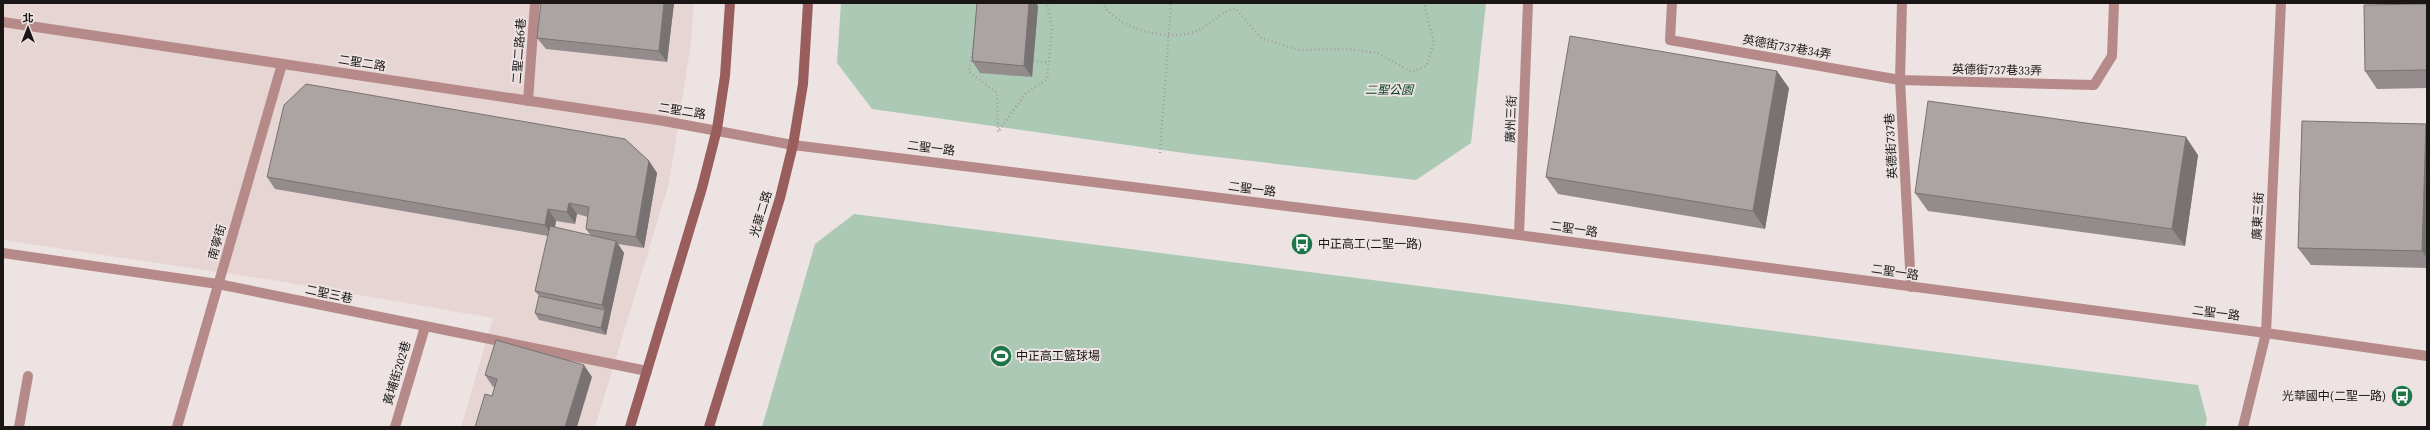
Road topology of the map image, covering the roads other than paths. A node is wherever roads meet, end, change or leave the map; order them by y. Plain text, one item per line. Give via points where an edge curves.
1 (535, 3) edge
2 (730, 3) edge
3 (808, 3) edge
4 (1528, 3) edge
5 (1672, 3) edge
6 (1902, 3) edge
7 (2114, 3) edge
8 (2281, 3) edge
9 (3, 22) edge
10 (282, 64) junction
11 (1900, 80) junction
12 (528, 101) junction
13 (717, 129) junction
14 (792, 145) junction
15 (1520, 235) junction
16 (3, 253) edge
17 (218, 284) junction
18 (1912, 287) junction
19 (425, 327) junction
20 (2266, 333) junction
21 (2427, 356) edge
22 (647, 371) junction
23 (28, 376) dead end
24 (19, 427) edge
25 (177, 427) edge
26 (395, 427) edge
27 (630, 427) edge
28 (709, 427) edge
29 (2244, 427) edge

1 - 12 street, 二聖二路6巷
2 - 13 street via 725,76
3 - 14 street, 光華二路 via 803,84
4 - 15 street, 廣州三街
5 - 11 street, 英德街737巷34弄 via 1670,40
6 - 11 street, 英德街737巷
7 - 11 street, 英德街737巷33弄 via 2112,56 2094,85
8 - 20 street, 廣東三街
9 - 10 street, 二聖二路
10 - 12 street, 二聖二路
10 - 17 street, 南寧街
11 - 18 street, 英德街737巷
12 - 13 street, 二聖二路
13 - 14 street, 二聖一路
13 - 22 street
14 - 15 street, 二聖一路
14 - 28 street, 光華二路 via 780,198
15 - 18 street, 二聖一路
16 - 17 street, 二聖三巷
17 - 19 street, 二聖三巷
17 - 25 street, 南寧街
18 - 20 street, 二聖一路
19 - 22 street, 二聖三巷
19 - 26 street, 黃埔街202巷
20 - 21 street, 二聖一路
20 - 29 street, 廣東三街
22 - 27 street
23 - 24 street

